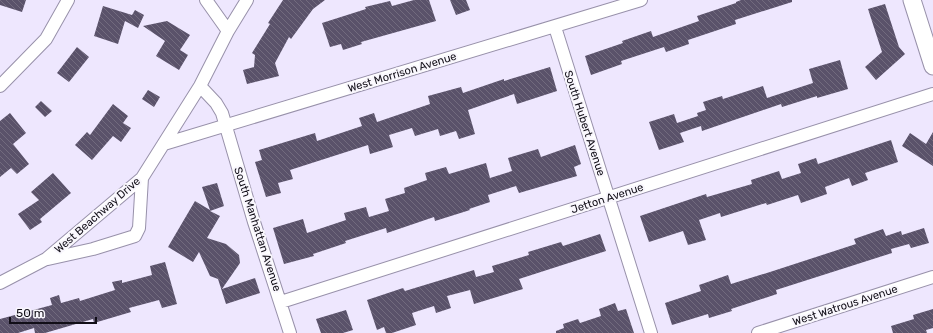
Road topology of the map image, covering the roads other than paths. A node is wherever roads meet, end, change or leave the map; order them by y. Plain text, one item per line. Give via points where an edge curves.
1 (68, 0) edge
2 (206, 0) edge
3 (247, 0) edge
4 (640, 0) edge
5 (912, 0) edge
6 (555, 27) junction
7 (228, 31) junction
8 (933, 66) edge
9 (0, 86) edge
10 (200, 86) junction
11 (933, 94) edge
12 (226, 125) junction
13 (164, 144) junction
14 (142, 178) junction
15 (609, 198) junction
16 (46, 259) junction
17 (933, 277) edge
18 (0, 283) edge
19 (281, 302) junction
20 (290, 333) edge
21 (651, 333) edge
22 (758, 333) edge

1 - 9 street via 46,39
2 - 7 street
3 - 7 street, West Beachway Drive
4 - 6 street, West Morrison Avenue
5 - 8 street
6 - 12 street, West Morrison Avenue
6 - 15 street, South Hubert Avenue
7 - 10 street, West Beachway Drive
10 - 12 street via 216,103
10 - 13 street, West Beachway Drive
11 - 15 street, Jetton Avenue
12 - 13 street, West Morrison Avenue
12 - 19 street, South Manhattan Avenue via 254,222
13 - 14 street, West Beachway Drive
14 - 16 street, West Beachway Drive
14 - 16 street via 139,228 135,236 93,249
15 - 19 street, Jetton Avenue
15 - 21 street, South Hubert Avenue
16 - 18 street, West Beachway Drive
17 - 22 street, West Watrous Avenue
19 - 20 street, South Manhattan Avenue

